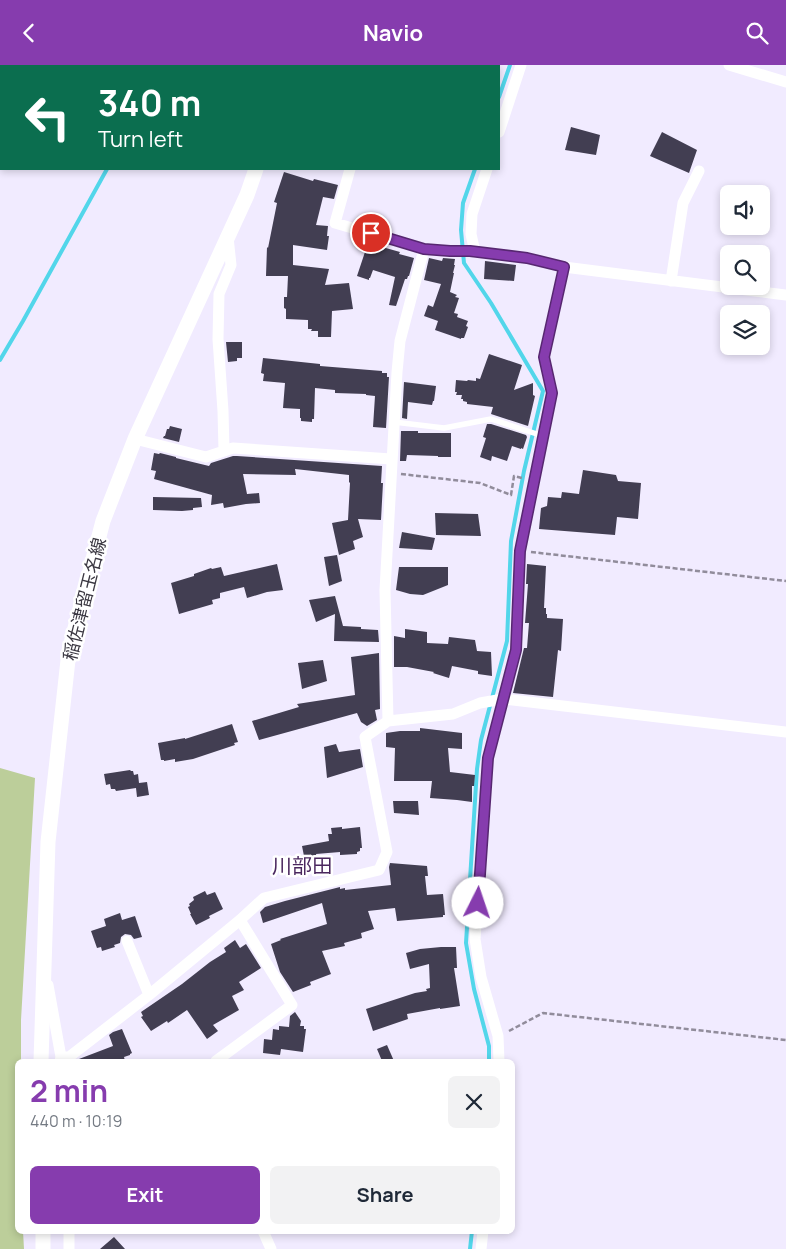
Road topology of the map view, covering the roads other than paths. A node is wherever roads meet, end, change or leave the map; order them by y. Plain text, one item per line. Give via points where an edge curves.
1 (521, 65) edge
2 (729, 65) edge
3 (744, 67) edge
4 (786, 82) edge
5 (500, 129) edge
6 (256, 170) edge
7 (350, 170) edge
8 (487, 170) edge
9 (699, 171) dead end
10 (228, 236) junction
11 (424, 249) junction
12 (473, 252) junction
13 (564, 267) junction
14 (671, 281) junction
15 (786, 295) edge
16 (394, 422) junction
17 (542, 436) junction
18 (135, 439) junction
19 (224, 451) junction
20 (391, 459) junction
21 (502, 699) junction
22 (388, 721) junction
23 (786, 732) edge
24 (240, 920) junction
25 (127, 941) dead end
26 (44, 966) junction
27 (149, 995) junction
28 (41, 1059) edge
29 (65, 1059) edge
30 (219, 1059) edge
31 (499, 1059) edge
32 (43, 1234) edge
33 (69, 1234) edge
34 (264, 1234) edge
35 (483, 1234) edge
36 (43, 1249) edge
37 (69, 1249) edge
38 (271, 1249) edge
39 (481, 1249) edge

1 - 5 street
2 - 3 street
3 - 4 street
6 - 10 main road, 稲佐津留玉名線
7 - 11 street via 335,223
8 - 12 street via 472,214
9 - 14 street via 683,203
10 - 18 main road, 稲佐津留玉名線
10 - 19 street via 231,265 219,294 218,339
11 - 12 street
11 - 16 street via 400,341
12 - 13 street via 527,258
13 - 14 street
13 - 17 street via 544,357 552,393
14 - 15 street
16 - 17 lane via 444,428 491,419
16 - 20 street
17 - 21 street via 520,551 516,650
18 - 19 street via 206,457
18 - 26 main road, 稲佐津留玉名線 via 103,521 69,651 48,843
19 - 20 street via 233,447
20 - 22 street via 385,590
21 - 22 street via 480,703 453,714
21 - 23 street
21 - 31 street via 488,758 475,939 481,977 498,1036
22 - 24 street via 365,737 387,852 379,870 264,898
24 - 27 street
24 - 30 street via 292,1005
25 - 27 street
26 - 28 main road, 稲佐津留玉名線
26 - 29 street
27 - 29 street
32 - 36 main road
33 - 37 street
34 - 38 street
35 - 39 street

